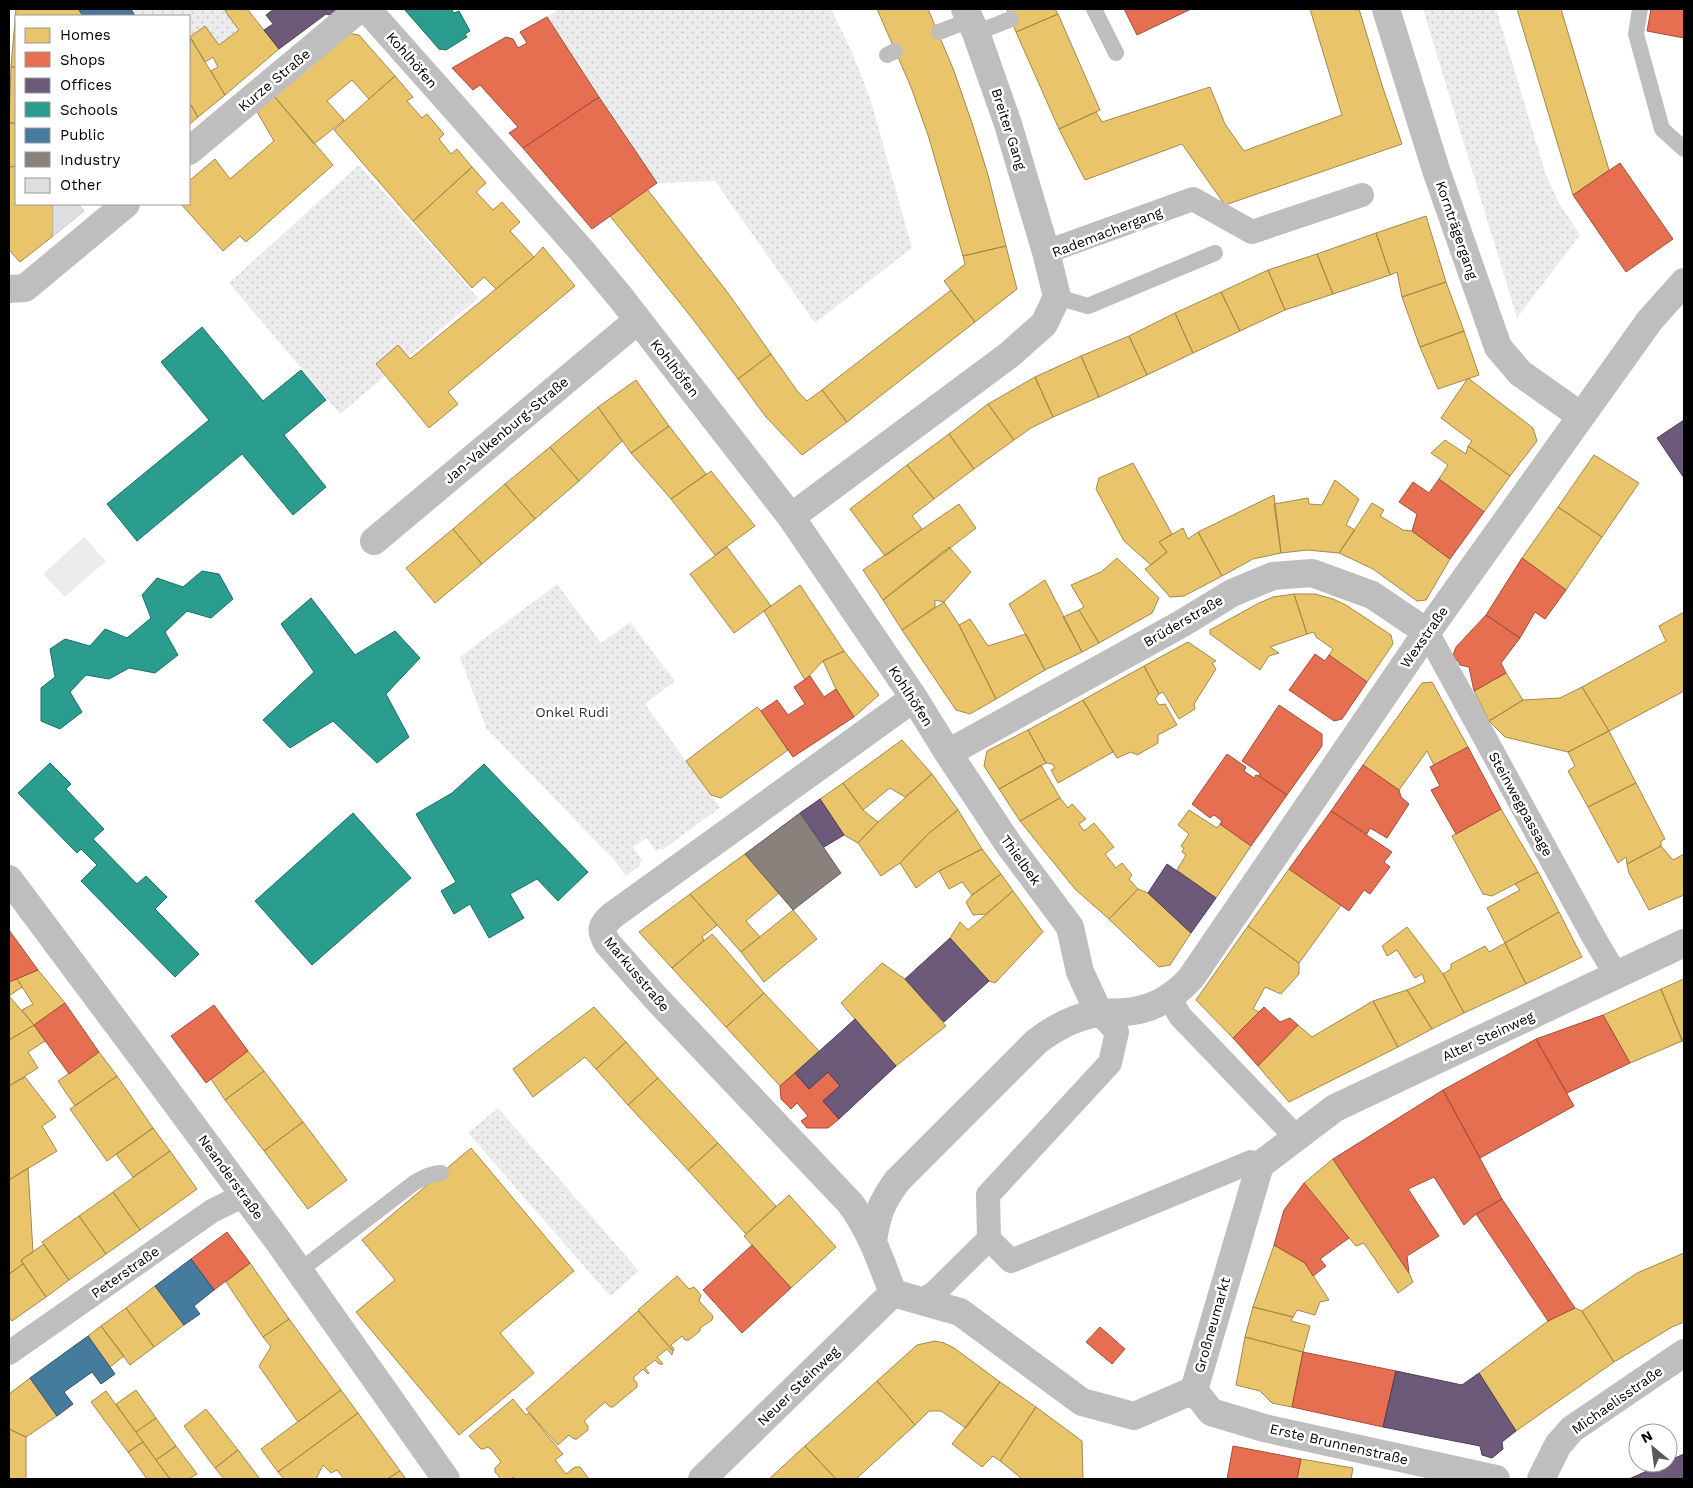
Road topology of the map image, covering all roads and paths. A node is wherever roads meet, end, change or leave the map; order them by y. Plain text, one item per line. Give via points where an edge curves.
1 (359, 9) edge
2 (367, 9) edge
3 (1094, 9) edge
4 (1386, 9) edge
5 (1640, 9) edge
6 (1011, 19) dead end
7 (970, 21) edge
8 (939, 32) dead end
9 (1116, 53) dead end
10 (1684, 149) edge
11 (190, 150) edge
12 (1362, 195) dead end
13 (125, 205) edge
14 (1046, 252) junction
15 (1215, 253) dead end
16 (1684, 282) edge
17 (9, 289) edge
18 (1057, 297) junction
19 (638, 320) junction
20 (1581, 416) junction
21 (791, 517) junction
22 (374, 541) dead end
23 (1427, 632) junction
24 (914, 698) junction
25 (948, 753) junction
26 (9, 880) edge
27 (1684, 943) edge
28 (1616, 975) junction
29 (1170, 998) junction
30 (1098, 1013) junction
31 (1296, 1137) junction
32 (1260, 1165) junction
33 (441, 1173) dead end
34 (244, 1196) junction
35 (989, 1239) junction
36 (873, 1241) junction
37 (299, 1271) junction
38 (894, 1293) junction
39 (921, 1302) junction
40 (9, 1353) edge
41 (1684, 1353) edge
42 (1194, 1390) junction
43 (446, 1479) edge
44 (702, 1479) edge
45 (1496, 1479) edge
46 (1541, 1479) edge

1 - 11 street, Kurze Straße
2 - 19 street, Kohlhöfen via 581,250
3 - 9 lane
4 - 20 street, Kornträgergang via 1436,170 1498,347 1520,373
5 - 10 lane via 1636,34 1662,128
6 - 7 lane
7 - 8 lane
7 - 14 street, Breiter Gang via 1008,124
12 - 14 street, Rademachergang via 1252,232 1193,199
13 - 17 street via 25,288
14 - 18 street, Rademachergang
15 - 18 lane via 1088,306
16 - 20 street, Wexstraße via 1650,320
18 - 21 street via 1044,324 1009,355
19 - 21 street, Kohlhöfen
19 - 22 street, Jan-Valkenburg-Straße
20 - 23 street, Wexstraße
21 - 24 street, Kohlhöfen
23 - 25 street, Brüderstraße via 1372,595 1312,573 1273,576 1232,593
23 - 28 street, Steinwegpassage
23 - 29 street, Wexstraße via 1191,978
24 - 25 street, Kohlhöfen
24 - 36 street, Markusstraße via 614,915 602,928 608,944 650,992 850,1204
25 - 30 street, Thielbek via 1009,845 1070,927 1080,972
26 - 34 street, Neanderstraße
27 - 28 street, Alter Steinweg
28 - 31 street, Alter Steinweg via 1335,1108
29 - 30 street via 1141,1010
29 - 31 street via 1180,1016
30 - 35 street via 1117,1032 1110,1064 988,1195
30 - 36 street via 1059,1026 1036,1042 917,1160 886,1196 877,1217
31 - 32 street
32 - 35 street via 1251,1162 1011,1261
32 - 42 street, Großneumarkt
33 - 37 lane via 414,1183
34 - 37 street, Neanderstraße
34 - 40 street, Peterstraße via 212,1210
35 - 39 street
36 - 38 street
37 - 43 street, Neanderstraße
38 - 39 street, Großneumarkt
38 - 44 street, Neuer Steinweg
39 - 42 street, Großneumarkt via 960,1312 1082,1402 1134,1416
41 - 46 street, Michaelisstraße via 1572,1429 1558,1445
42 - 45 street, Erste Brunnenstraße via 1211,1412 1274,1430

